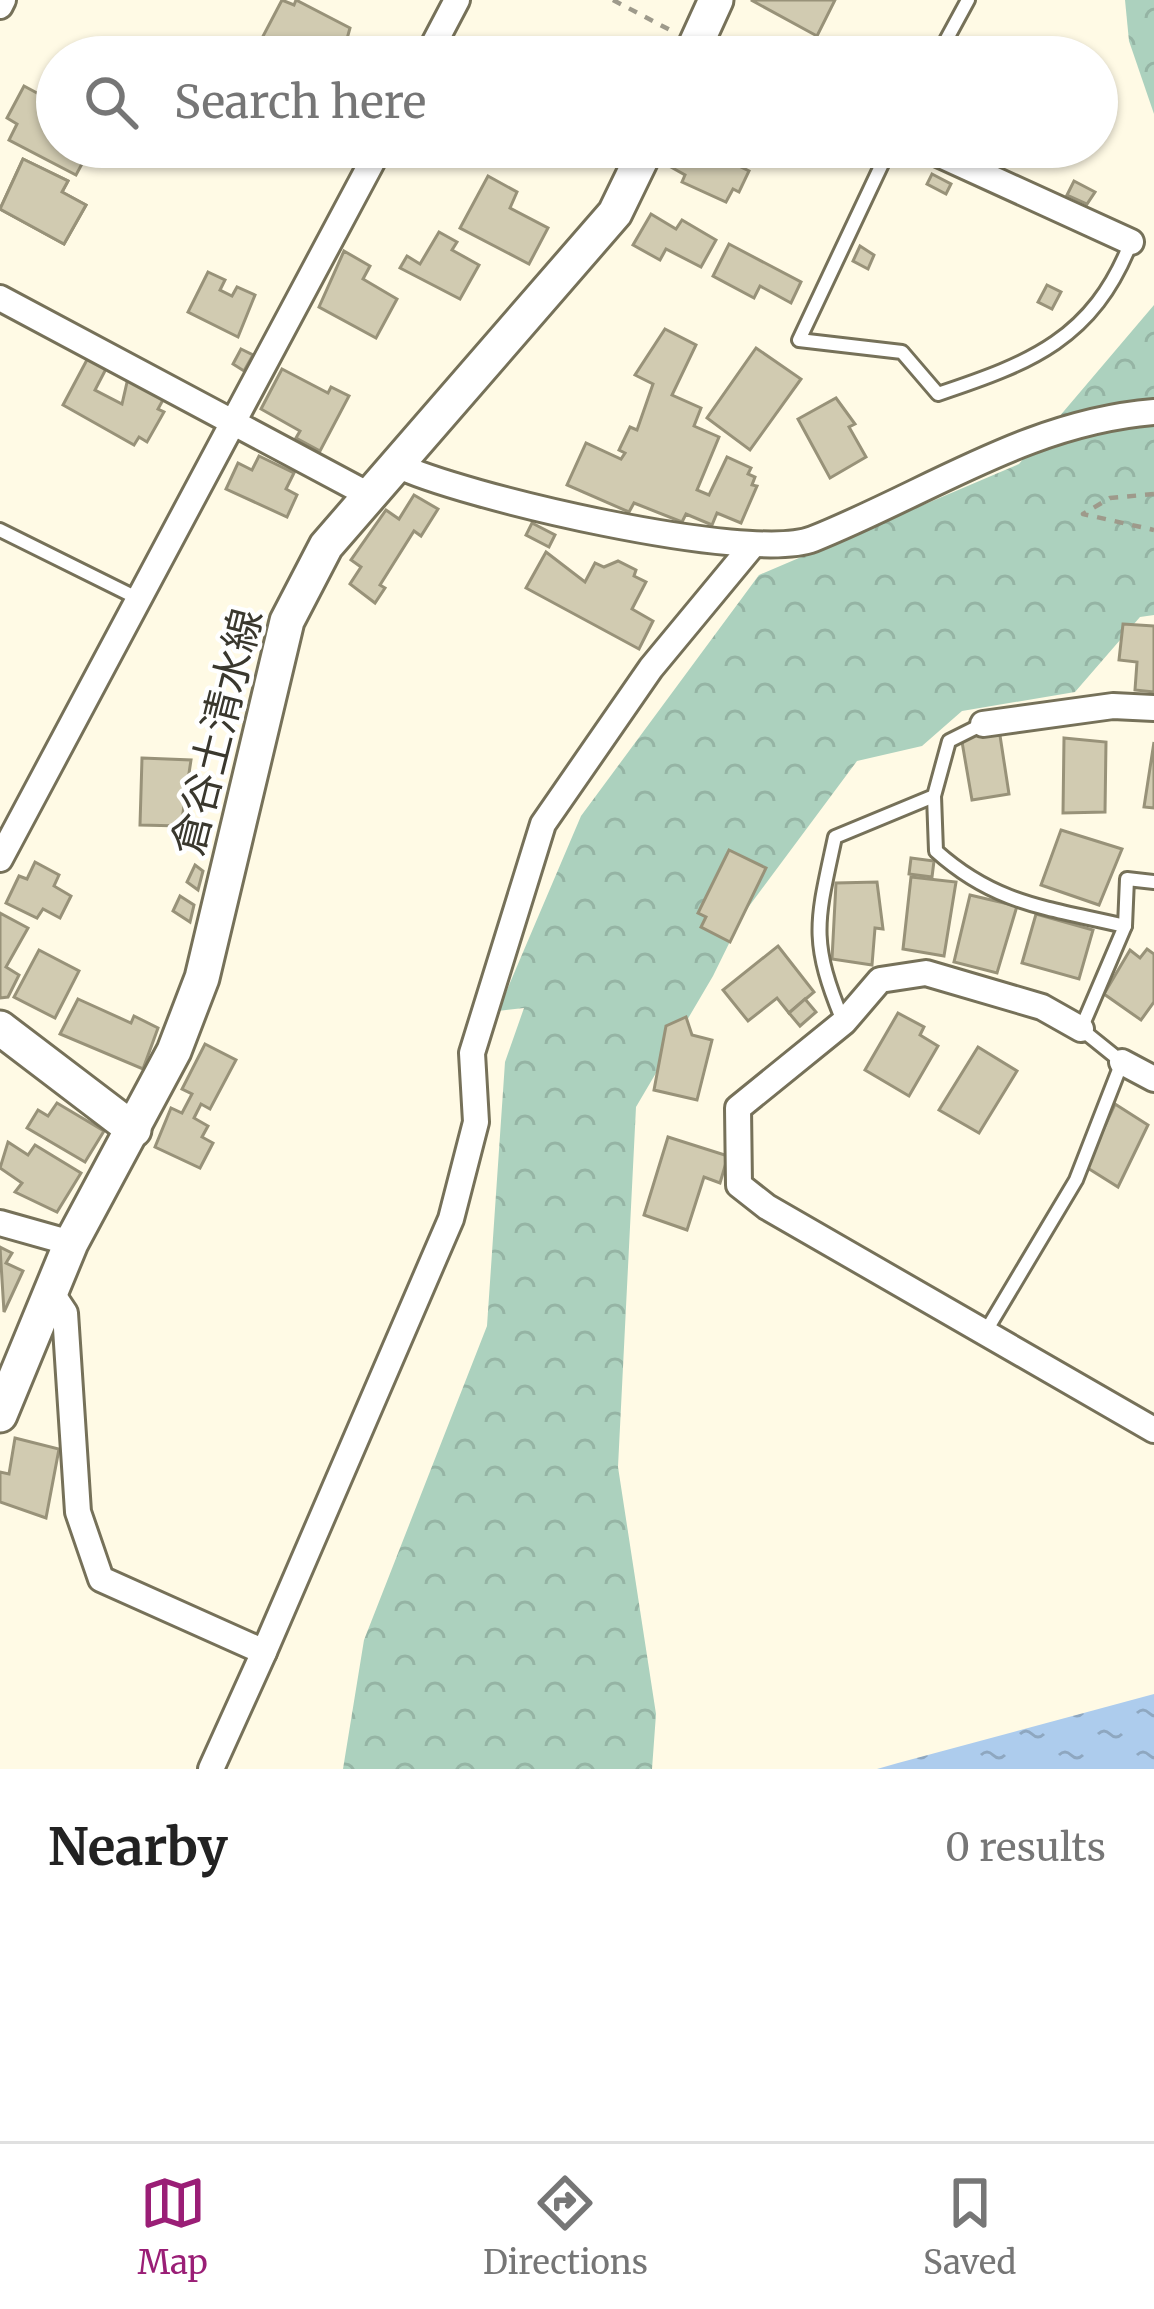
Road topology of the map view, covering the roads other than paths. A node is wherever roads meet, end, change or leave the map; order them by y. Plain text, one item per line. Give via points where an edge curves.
1 (457, 0) edge
2 (716, 0) edge
3 (968, 0) edge
4 (438, 36) edge
5 (708, 36) edge
6 (948, 36) edge
7 (369, 168) edge
8 (637, 168) edge
9 (880, 168) edge
10 (968, 168) edge
11 (1131, 242) joint
12 (0, 298) edge
13 (1154, 412) edge
14 (235, 422) junction
15 (395, 464) junction
16 (369, 495) junction
17 (0, 530) edge
18 (752, 546) junction
19 (141, 600) junction
20 (1154, 708) edge
21 (983, 724) joint
22 (934, 796) junction
23 (0, 859) edge
24 (1154, 882) edge
25 (1125, 926) junction
26 (844, 1022) junction
27 (0, 1028) edge
28 (1081, 1029) junction
29 (1122, 1062) junction
30 (1154, 1079) edge
31 (134, 1130) junction
32 (0, 1223) edge
33 (71, 1243) junction
34 (50, 1292) junction
35 (986, 1330) junction
36 (0, 1415) edge
37 (1154, 1430) edge
38 (264, 1652) junction
39 (211, 1769) edge

1 - 4 street
2 - 5 main road
3 - 6 lane
7 - 14 street
8 - 15 main road, 倉谷土清水線 via 615,213
9 - 11 lane via 799,340 902,352 938,394 1023,365 1100,306
10 - 11 street
12 - 14 street
13 - 18 street via 1071,425 952,470 811,540
14 - 16 street
14 - 19 street
15 - 16 main road, 倉谷土清水線
15 - 18 street via 433,483 581,517
16 - 31 main road, 倉谷土清水線 via 326,546 287,622 202,978
17 - 19 lane
18 - 38 street via 651,668 543,824 472,1053 476,1122 451,1219
19 - 23 street
20 - 21 street
21 - 22 lane via 949,741
22 - 25 lane via 936,851 970,882
22 - 26 lane via 835,837 815,929
24 - 25 lane via 1127,879
25 - 28 lane
26 - 28 street via 880,980 926,973 1042,1007
26 - 35 street via 738,1108 739,1185
27 - 31 main road
28 - 29 lane
29 - 30 street
29 - 35 lane via 1076,1180
31 - 33 main road, 倉谷土清水線
32 - 33 street
33 - 34 main road, 倉谷土清水線
34 - 36 main road, 倉谷土清水線
34 - 38 street via 65,1313 78,1512 101,1579
35 - 37 street
38 - 39 street

